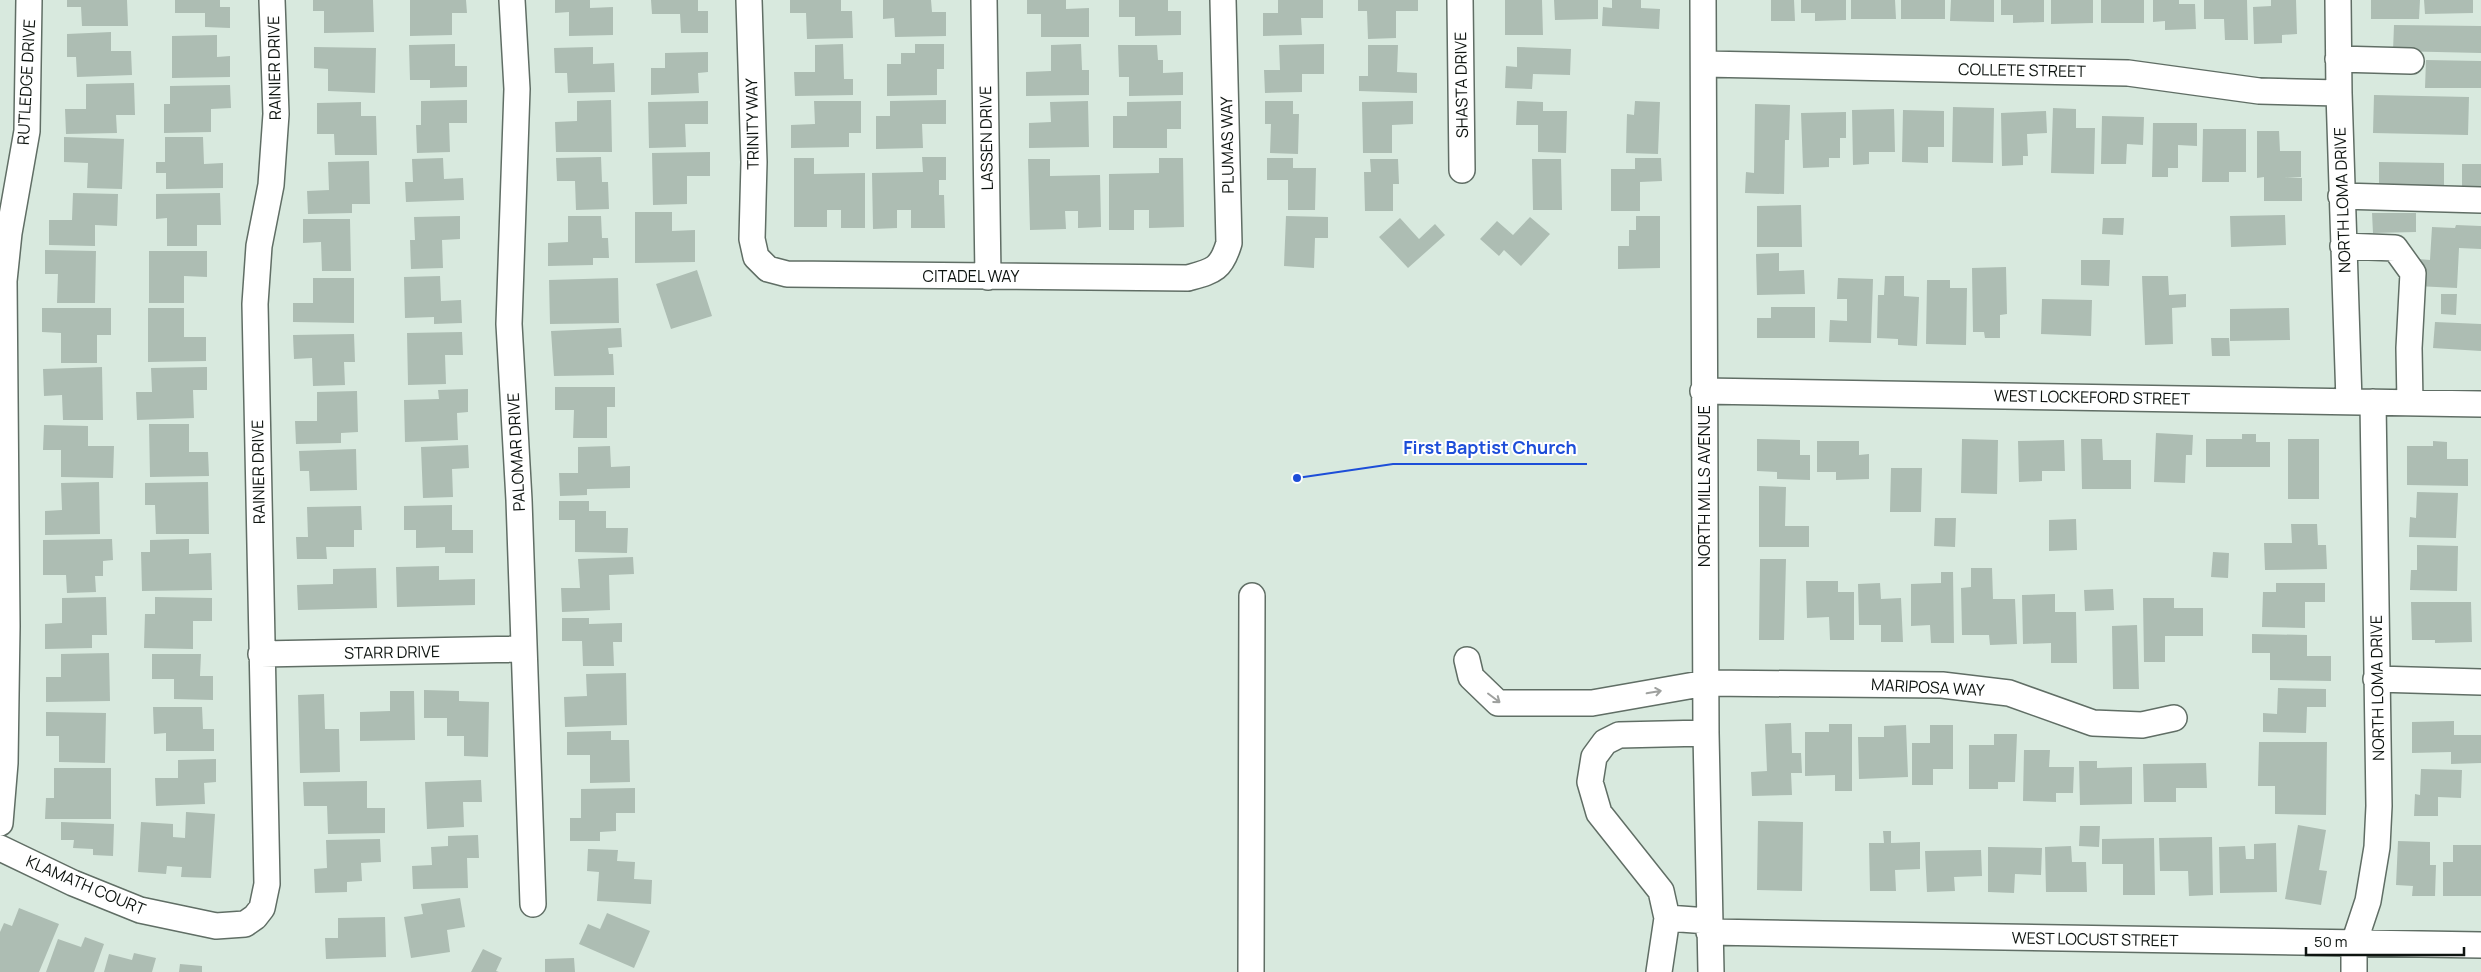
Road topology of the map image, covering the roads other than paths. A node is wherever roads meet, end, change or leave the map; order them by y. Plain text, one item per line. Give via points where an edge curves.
1 (29, 0) edge
2 (272, 0) edge
3 (512, 0) edge
4 (749, 0) edge
5 (984, 0) edge
6 (1224, 0) edge
7 (1460, 0) edge
8 (1703, 0) edge
9 (2338, 0) edge
10 (2338, 59) junction
11 (2411, 62) dead end
12 (1704, 64) junction
13 (2339, 93) junction
14 (1462, 170) dead end
15 (2341, 196) junction
16 (2481, 200) edge
17 (2343, 246) junction
18 (754, 248) joint
19 (1201, 274) joint
20 (988, 277) junction
21 (1704, 391) junction
22 (2349, 401) junction
23 (2373, 402) junction
24 (2410, 403) junction
25 (2481, 404) edge
26 (1252, 596) dead end
27 (523, 649) junction
28 (261, 654) junction
29 (1467, 660) dead end
30 (2376, 679) junction
31 (2481, 682) edge
32 (1706, 683) junction
33 (2174, 718) dead end
34 (1706, 733) junction
35 (0, 823) edge
36 (0, 848) edge
37 (533, 904) dead end
38 (1667, 918) junction
39 (232, 925) joint
40 (1708, 926) junction
41 (2354, 944) junction
42 (2481, 945) edge
43 (1251, 972) edge
44 (1658, 972) edge
45 (1711, 972) edge
46 (2354, 972) edge

1 - 35 street, RUTLEDGE DRIVE via 27,130 4,282 6,762
2 - 28 street, RAINIER DRIVE via 276,114 271,184 259,246 255,304
3 - 27 street, PALOMAR DRIVE via 517,89 509,324
4 - 18 street, TRINITY WAY
5 - 20 street, LASSEN DRIVE
6 - 19 street, PLUMAS WAY via 1229,243 1224,260 1211,271
7 - 14 street, SHASTA DRIVE
8 - 12 street, NORTH MILLS AVENUE
9 - 10 street, NORTH LOMA DRIVE
10 - 11 street
10 - 13 street, NORTH LOMA DRIVE
12 - 13 street, COLLETE STREET via 2128,73 2259,92
12 - 21 street, NORTH MILLS AVENUE
13 - 15 street, NORTH LOMA DRIVE
15 - 16 street
15 - 17 street, NORTH LOMA DRIVE
17 - 22 street, NORTH LOMA DRIVE
17 - 24 street via 2395,248 2413,274
18 - 20 street, CITADEL WAY via 756,257 768,269 787,274
19 - 20 street, CITADEL WAY via 1188,278
21 - 22 street, WEST LOCKEFORD STREET
21 - 32 street, NORTH MILLS AVENUE
22 - 23 street, WEST LOCKEFORD STREET
23 - 24 street, WEST LOCKEFORD STREET
23 - 30 street, NORTH LOMA DRIVE
24 - 25 street, WEST LOCKEFORD STREET
26 - 43 street
27 - 28 street, STARR DRIVE
27 - 37 street, PALOMAR DRIVE
28 - 39 street, RAINIER DRIVE via 267,884 262,908 255,917 245,924
29 -> 32 street, MARIPOSA WAY via 1471,678 1498,703 1592,703
30 - 31 street
30 - 41 street, NORTH LOMA DRIVE via 2377,847 2368,901
32 - 33 street, MARIPOSA WAY via 1942,685 2009,693 2093,723 2142,725
32 - 34 street, NORTH MILLS AVENUE
34 - 38 street via 1619,735 1605,742 1594,757 1590,782 1599,814 1661,891
34 - 40 street, NORTH MILLS AVENUE
36 - 39 street, KLAMATH COURT via 140,910 216,926
38 - 40 street, WEST LOCUST STREET
38 - 44 street
40 - 41 street, WEST LOCUST STREET
40 - 45 street, NORTH MILLS AVENUE
41 - 42 street, WEST LOCUST STREET
41 - 46 street, NORTH LOMA DRIVE

